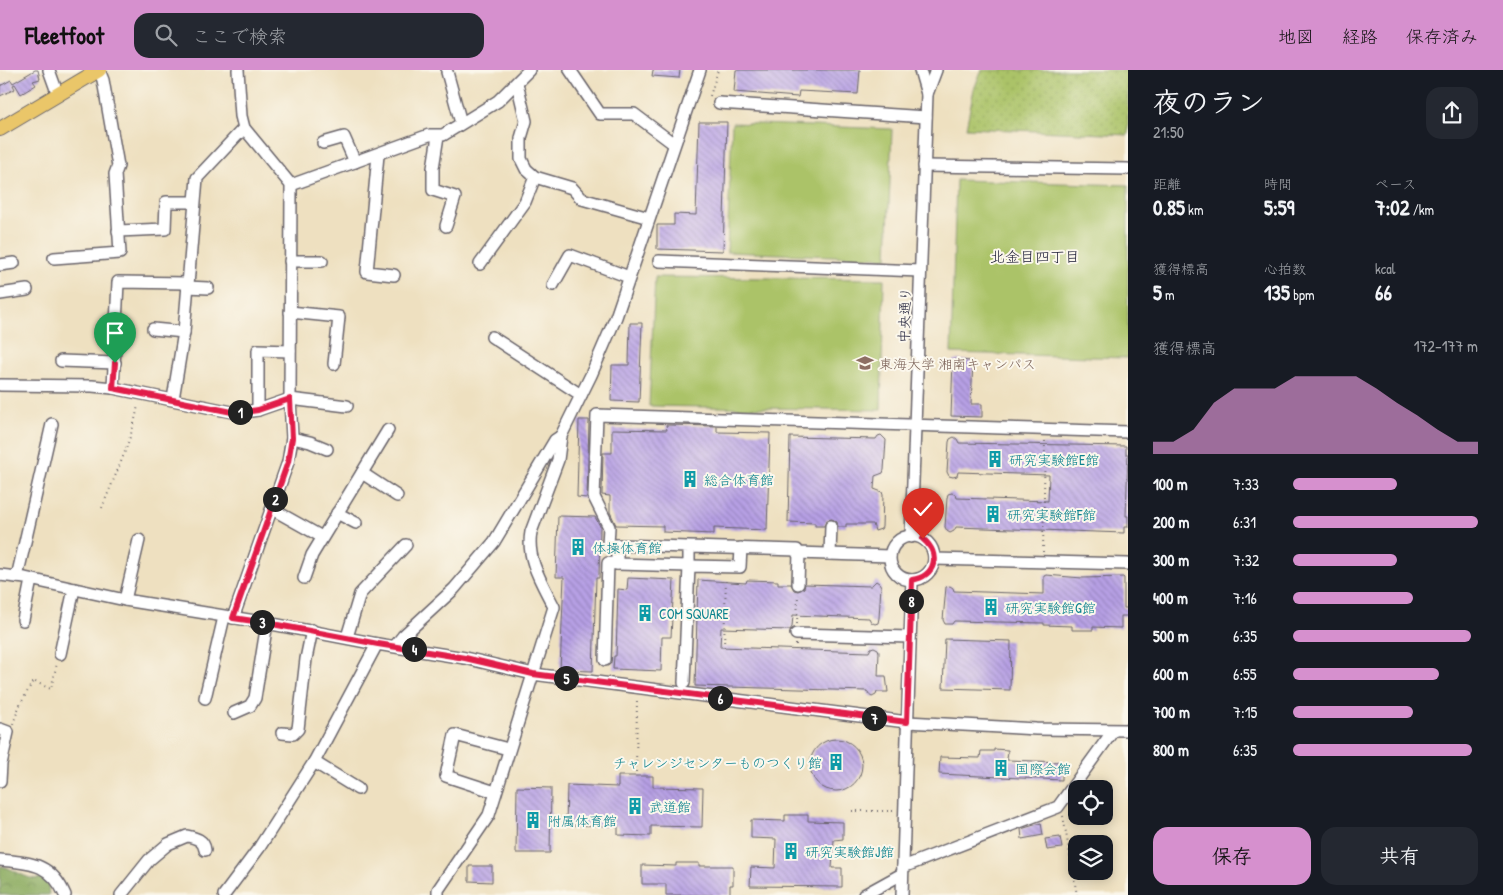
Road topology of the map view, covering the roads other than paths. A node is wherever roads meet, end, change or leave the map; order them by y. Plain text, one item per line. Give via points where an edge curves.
1 (49, 70) edge
2 (99, 70) edge
3 (238, 70) edge
4 (529, 70) edge
5 (570, 70) edge
6 (700, 70) edge
7 (920, 70) edge
8 (936, 70) edge
9 (447, 72) dead end
10 (517, 82) junction
11 (927, 94) junction
12 (58, 95) junction
13 (719, 104) road end
14 (926, 117) junction
15 (461, 123) junction
16 (244, 128) junction
17 (0, 129) edge
18 (438, 136) junction
19 (324, 143) dead end
20 (674, 144) junction
21 (378, 155) junction
22 (355, 162) junction
23 (924, 166) junction
24 (1128, 169) edge
25 (534, 177) junction
26 (291, 185) junction
27 (194, 202) junction
28 (649, 218) junction
29 (446, 226) dead end
30 (118, 231) junction
31 (54, 258) dead end
32 (290, 261) junction
33 (322, 261) dead end
34 (659, 261) dead end
35 (14, 264) dead end
36 (480, 264) dead end
37 (0, 265) edge
38 (920, 271) junction
39 (394, 275) dead end
40 (629, 277) junction
41 (187, 285) junction
42 (553, 285) dead end
43 (208, 288) dead end
44 (27, 290) dead end
45 (0, 294) edge
46 (290, 312) junction
47 (153, 329) dead end
48 (184, 332) junction
49 (492, 337) dead end
50 (290, 351) junction
51 (61, 361) dead end
52 (115, 363) junction
53 (334, 364) dead end
54 (0, 385) edge
55 (113, 388) junction
56 (581, 394) junction
57 (173, 399) junction
58 (290, 399) junction
59 (347, 406) dead end
60 (258, 410) junction
61 (52, 424) dead end
62 (915, 425) junction
63 (388, 430) dead end
64 (1128, 432) edge
65 (561, 436) junction
66 (292, 438) junction
67 (327, 449) dead end
68 (362, 474) junction
69 (397, 496) dead end
70 (272, 508) junction
71 (337, 512) junction
72 (356, 523) dead end
73 (831, 526) dead end
74 (322, 537) junction
75 (911, 537) junction
76 (140, 540) dead end
77 (406, 545) dead end
78 (617, 545) junction
79 (689, 547) junction
80 (740, 548) junction
81 (799, 554) junction
82 (830, 554) junction
83 (890, 556) junction
84 (934, 559) junction
85 (616, 564) junction
86 (1128, 564) edge
87 (689, 566) junction
88 (0, 575) edge
89 (17, 577) junction
90 (304, 578) dead end
91 (31, 580) junction
92 (912, 580) junction
93 (798, 584) road end
94 (74, 589) junction
95 (125, 600) junction
96 (228, 618) junction
97 (23, 620) dead end
98 (267, 623) junction
99 (312, 630) junction
100 (796, 634) road end
101 (347, 637) junction
102 (910, 637) junction
103 (378, 644) junction
104 (395, 646) junction
105 (60, 654) road end
106 (605, 660) dead end
107 (533, 674) junction
108 (684, 683) dead end
109 (205, 698) dead end
110 (234, 713) dead end
111 (907, 722) junction
112 (1128, 730) edge
113 (4, 731) edge
114 (1113, 731) junction
115 (282, 733) dead end
116 (508, 748) junction
117 (314, 762) junction
118 (0, 781) edge
119 (358, 790) dead end
120 (495, 792) junction
121 (205, 850) dead end
122 (0, 860) edge
123 (902, 870) junction
124 (65, 895) edge
125 (121, 895) edge
126 (224, 895) edge
127 (438, 895) edge
128 (864, 895) edge
129 (902, 895) edge

1 - 12 street
2 - 12 main road
2 - 30 street via 118,166 115,174
3 - 16 street
4 - 10 street
5 - 20 street via 600,114 634,114
6 - 20 street
7 - 11 street
8 - 11 street
9 - 15 street
10 - 15 street via 498,101
10 - 25 street via 526,120 521,138 521,159
11 - 14 street, 中央通り
12 - 17 main road
13 - 14 street
14 - 23 street, 中央通り
15 - 18 street
16 - 26 street
16 - 27 street via 196,178
18 - 21 street via 429,136
18 - 29 street via 433,190 455,197
19 - 22 street via 344,136
20 - 28 street
21 - 22 street
21 - 39 street via 367,272
22 - 26 street
23 - 24 street
23 - 38 street, 中央通り
25 - 28 street via 572,188 582,199
25 - 36 street via 524,202
26 - 32 street
27 - 30 street via 166,202 165,229
27 - 41 street
28 - 40 street
30 - 31 street via 120,253
32 - 33 street
32 - 46 street
34 - 38 street
35 - 37 street
38 - 62 street, 中央通り
40 - 42 street via 570,255
40 - 56 street via 616,317
41 - 43 street
41 - 48 street
41 - 52 street via 118,282
44 - 45 street
46 - 50 street
46 - 53 street via 339,317 342,342
47 - 48 street
48 - 57 street
49 - 56 street
50 - 58 street
50 - 60 street via 258,350
51 - 52 street
52 - 55 street
54 - 55 street
55 - 57 street
56 - 65 street
57 - 60 street via 237,413
58 - 59 street
58 - 60 street
58 - 66 street
61 - 89 street via 53,444
62 - 64 street
62 - 75 street, 中央通り
62 - 78 street via 597,415 594,497 608,528 608,544
63 - 68 street
65 - 104 street via 555,440 494,542 454,589
65 - 107 street via 558,460 529,543 533,563 554,607
66 - 67 street
66 - 70 street via 288,462
68 - 69 street
68 - 71 street
70 - 74 street
70 - 96 street
71 - 72 street
71 - 74 street
73 - 82 street
74 - 90 street
75 - 83 street via 895,544
75 - 84 street via 923,539 933,550
76 - 95 street via 132,550
77 - 101 street via 360,594
78 - 79 street
78 - 85 street
79 - 80 street
79 - 87 street
80 - 81 street via 797,550
80 - 87 street via 740,567
81 - 82 street
81 - 93 street
82 - 83 street
83 - 92 street via 894,571
84 - 86 street
84 - 92 street via 930,572
85 - 87 street
85 - 106 street via 608,563
87 - 108 street
88 - 89 street
89 - 91 street
91 - 94 street
91 - 97 street
92 - 102 street
94 - 95 street
94 - 105 street
95 - 96 street
96 - 98 street
96 - 109 street
98 - 99 street
98 - 110 street via 255,698 250,706
99 - 101 street
99 - 115 street via 298,729 294,734
100 - 102 street
101 - 103 street
102 - 111 street
103 - 104 street
103 - 117 street
104 - 107 street
107 - 111 street
107 - 116 street
111 - 114 street
111 - 123 street
112 - 114 street
113 - 118 street
114 - 123 street via 1058,807
116 - 120 street
116 - 120 street via 455,735 446,776
117 - 119 street
117 - 126 street
120 - 127 street via 489,815 438,890
121 - 125 street via 201,841 187,836 168,844 146,863
122 - 124 street via 42,867 56,880
123 - 128 street
123 - 129 street

